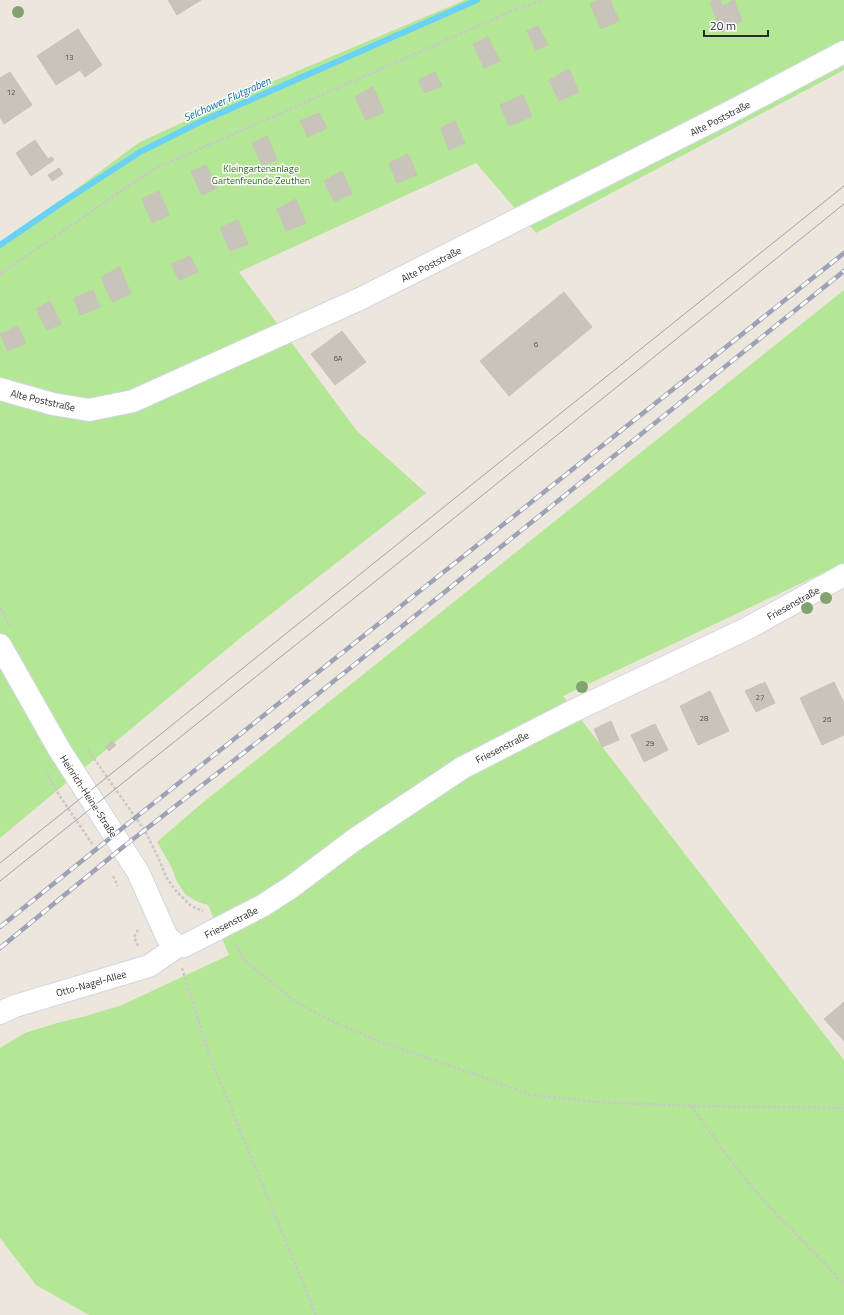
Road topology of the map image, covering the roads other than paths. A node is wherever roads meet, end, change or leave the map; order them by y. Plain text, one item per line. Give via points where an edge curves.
1 (844, 52) edge
2 (0, 389) edge
3 (844, 574) edge
4 (7, 639) edge
5 (178, 946) junction
6 (0, 1012) edge

1 - 2 street, Alte Poststraße via 362,298 133,401 89,410 53,404
3 - 5 street, Friesenstraße via 748,628 569,712 462,768 354,840 262,906 184,946
4 - 5 street, Heinrich-Heine-Straße via 59,749 138,872 167,937
5 - 6 street, Otto-Nagel-Allee via 149,966

